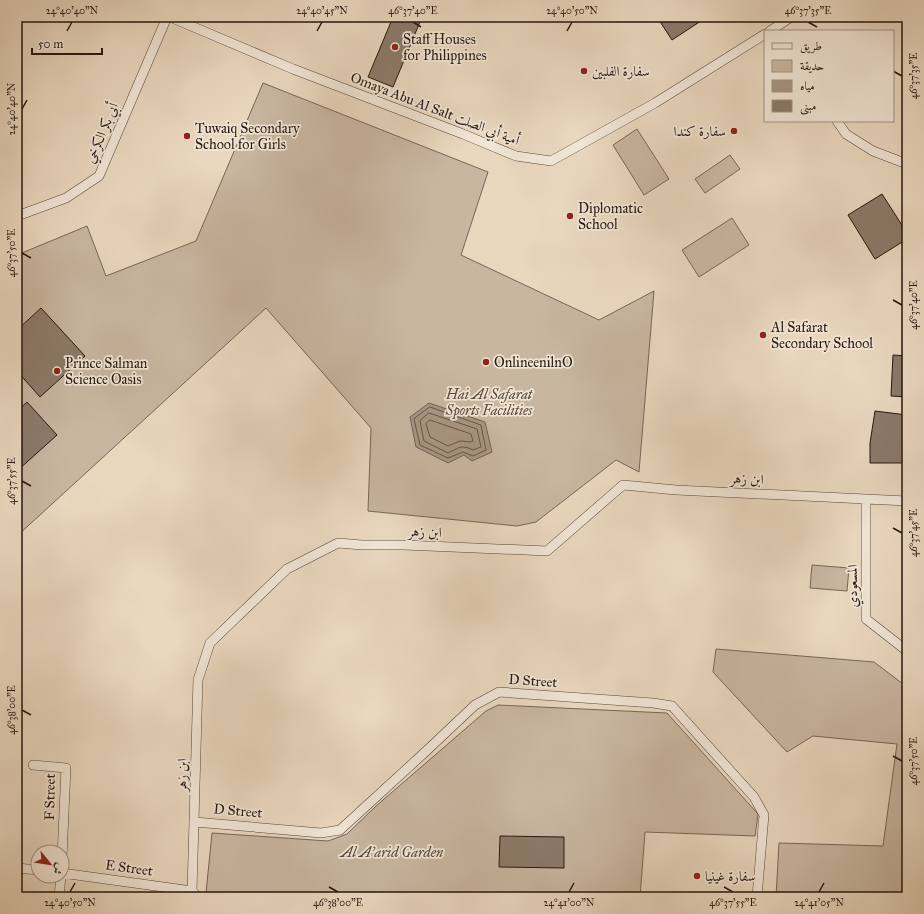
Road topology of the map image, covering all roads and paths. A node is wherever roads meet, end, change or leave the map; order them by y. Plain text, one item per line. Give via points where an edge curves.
1 (167, 17) edge
2 (170, 17) edge
3 (791, 17) edge
4 (773, 30) edge
5 (764, 35) edge
6 (838, 122) edge
7 (907, 164) edge
8 (17, 216) edge
9 (866, 500) junction
10 (907, 501) edge
11 (907, 651) edge
12 (34, 765) dead end
13 (195, 822) junction
14 (63, 844) edge
15 (17, 868) edge
16 (30, 869) edge
17 (70, 874) edge
18 (60, 884) edge
19 (195, 894) edge
20 (59, 897) edge
21 (757, 897) edge

1 - 8 street, أبي بكر الكرخي via 99,176 66,198
2 - 5 street, Omaya Abu Al Salt أمية أبي الصلت via 293,69 516,156 551,160 655,102
3 - 4 street
6 - 7 street via 846,134 873,151
9 - 10 street, ابن زهر
9 - 11 street, المسعودي via 866,619
9 - 13 street, ابن زهر via 623,485 547,551 338,543 287,569 210,643 198,680
12 - 14 street, F Street via 66,768
13 - 19 street, ابن زهر
13 - 21 street, D Street via 321,833 340,830 474,705 499,692 653,703 672,706 754,797 764,815
15 - 16 street
17 - 19 street, E Street
18 - 20 street

